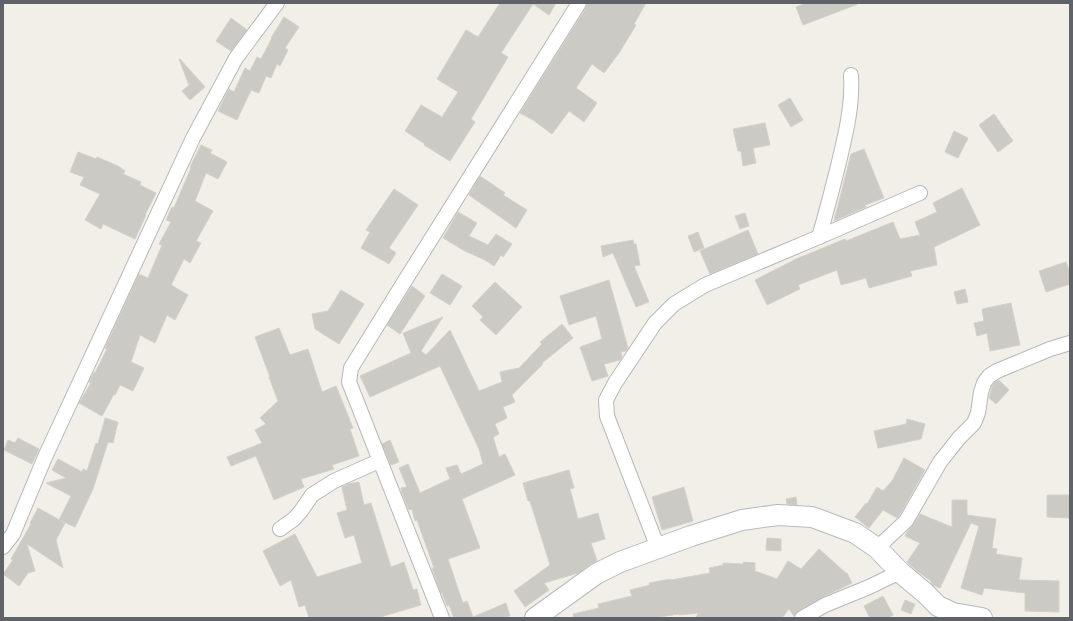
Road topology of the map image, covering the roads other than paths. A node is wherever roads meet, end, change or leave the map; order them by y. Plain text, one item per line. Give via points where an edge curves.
1 (277, 3) edge
2 (580, 3) edge
3 (851, 75) dead end
4 (920, 193) dead end
5 (819, 238) junction
6 (1070, 343) edge
7 (379, 461) junction
8 (280, 529) dead end
9 (3, 547) edge
10 (658, 548) junction
11 (877, 548) junction
12 (900, 572) junction
13 (442, 618) edge
14 (535, 618) edge
15 (802, 618) edge
16 (982, 618) edge

1 - 9 street via 236,58 193,138 12,534
2 - 7 street via 351,368 349,382
3 - 5 street via 844,140
4 - 5 street
5 - 10 street via 705,285 674,304 655,323 606,400 607,416
6 - 11 street via 1003,368 989,376 981,392 974,423 940,462 906,521
7 - 8 street via 334,481 312,495 294,520
7 - 13 street
10 - 11 street via 742,520 778,515 812,517 854,533
10 - 14 street via 596,574
11 - 12 street
12 - 15 street
12 - 16 street via 938,606 952,613

